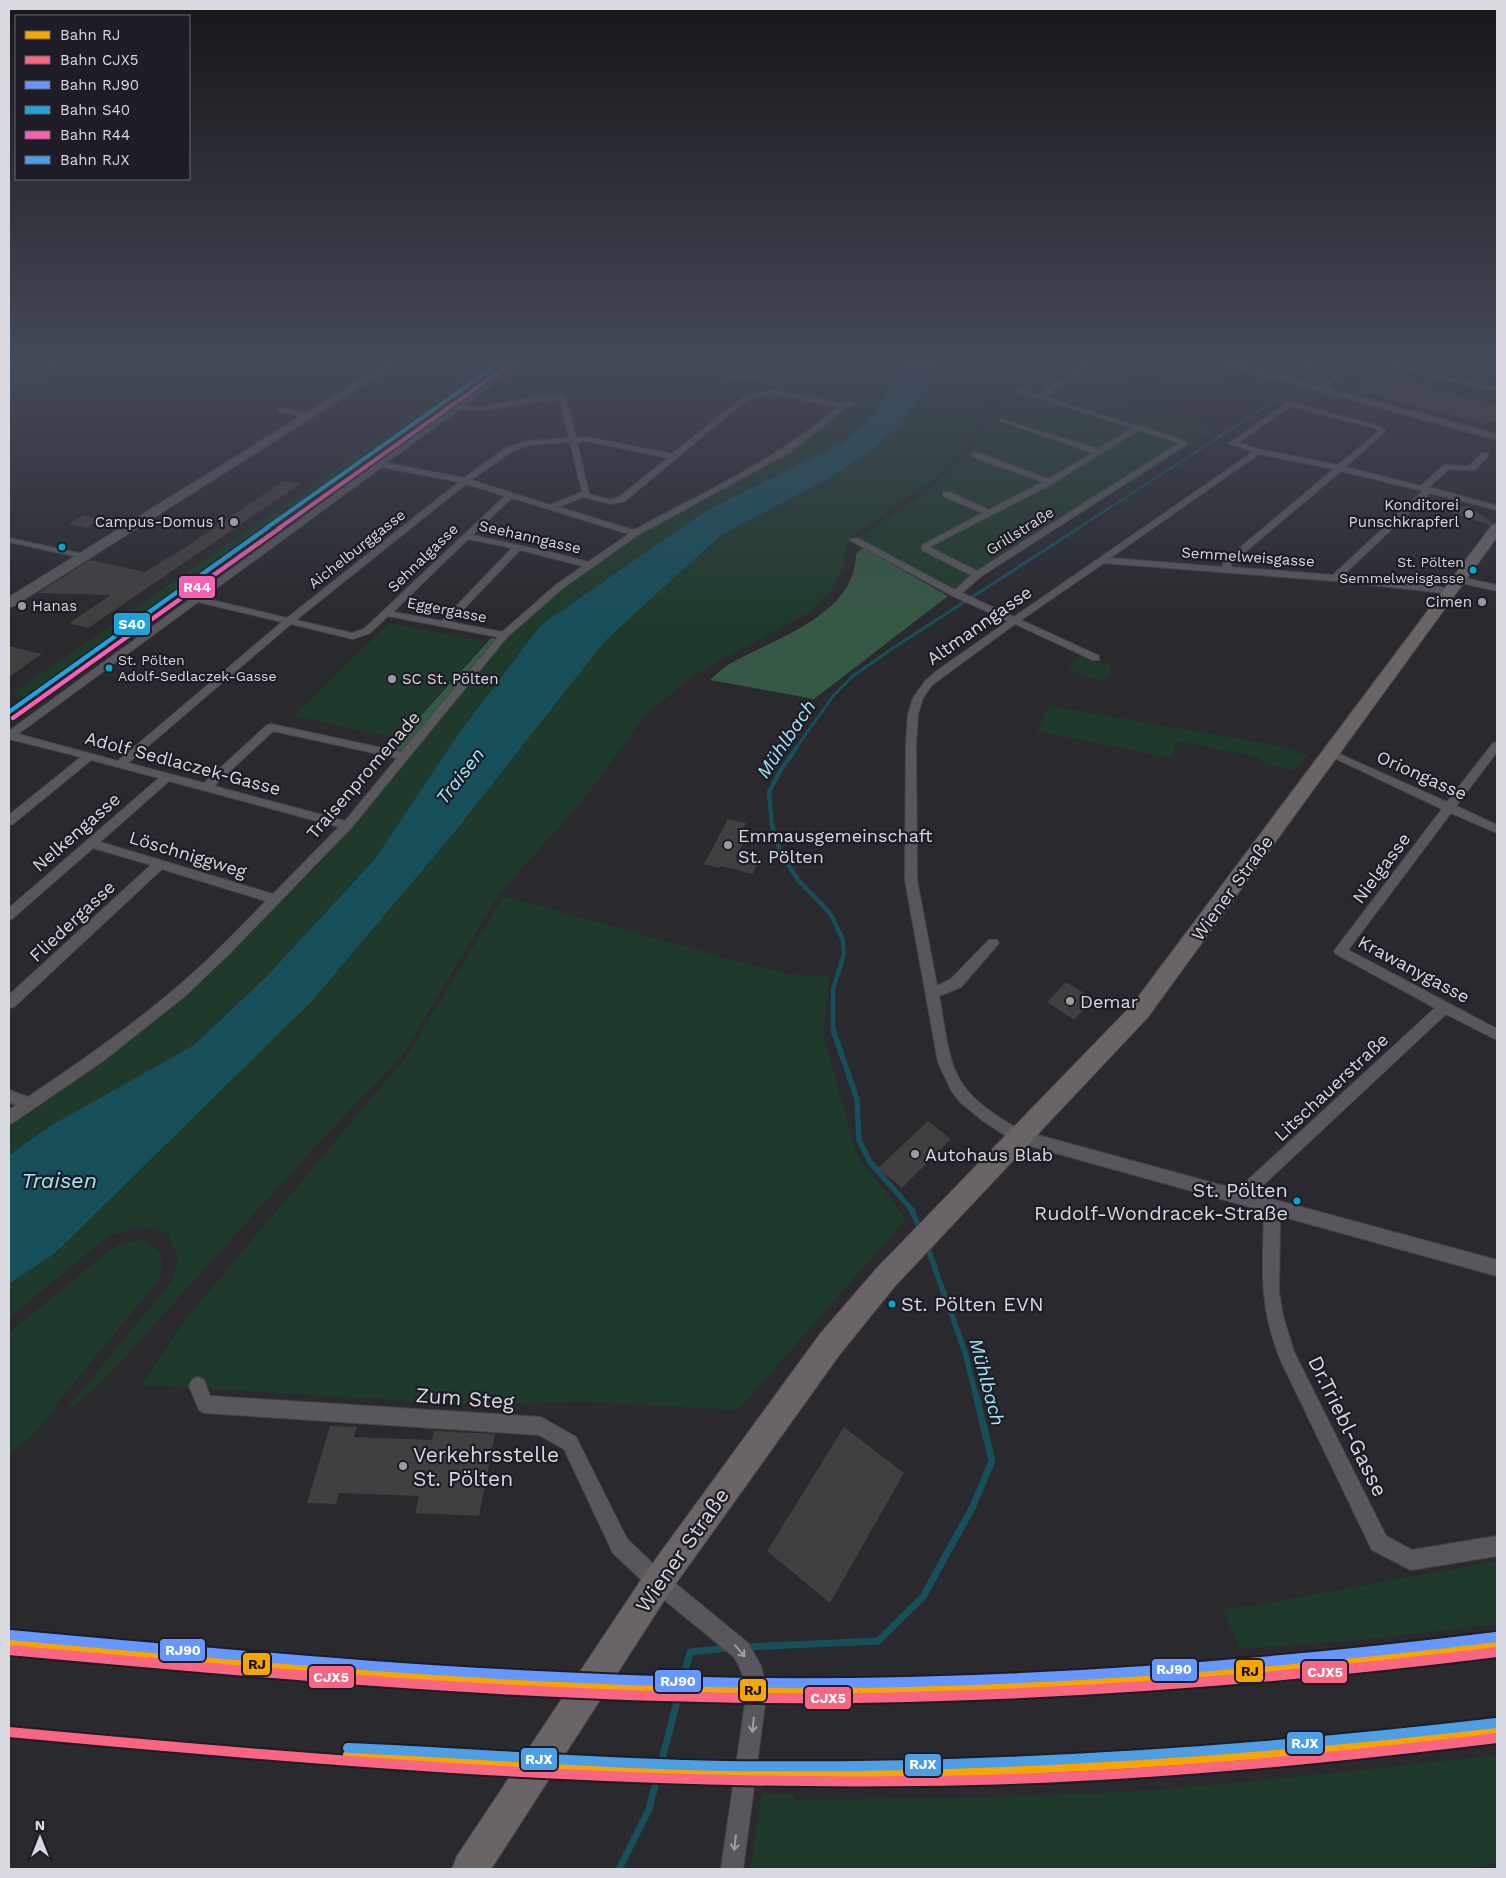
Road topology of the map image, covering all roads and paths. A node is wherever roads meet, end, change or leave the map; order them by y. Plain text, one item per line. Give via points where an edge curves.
1 (256, 449) edge
2 (401, 449) edge
3 (513, 449) edge
4 (576, 449) edge
5 (634, 449) edge
6 (684, 449) edge
7 (789, 449) edge
8 (1088, 449) edge
9 (1104, 449) edge
10 (1176, 449) edge
11 (1252, 449) edge
12 (1363, 449) edge
13 (1260, 451) junction
14 (1098, 452) junction
15 (976, 455) dead end
16 (1485, 455) dead end
17 (674, 457) junction
18 (380, 464) junction
19 (1341, 468) junction
20 (466, 481) junction
21 (1049, 482) junction
22 (1426, 488) junction
23 (946, 494) dead end
24 (510, 495) junction
25 (584, 495) junction
26 (551, 507) junction
27 (1497, 508) edge
28 (990, 513) junction
29 (1497, 528) edge
30 (635, 533) junction
31 (465, 536) junction
32 (9, 540) edge
33 (854, 540) dead end
34 (518, 547) junction
35 (83, 556) junction
36 (1102, 560) junction
37 (588, 565) junction
38 (1226, 570) junction
39 (977, 575) junction
40 (1335, 578) junction
41 (1455, 586) junction
42 (1497, 588) edge
43 (956, 594) junction
44 (196, 599) junction
45 (9, 603) edge
46 (386, 612) junction
47 (290, 620) junction
48 (1014, 621) junction
49 (444, 624) junction
50 (504, 635) junction
51 (1096, 658) dead end
52 (9, 736) edge
53 (1497, 746) edge
54 (1331, 754) junction
55 (89, 756) junction
56 (403, 756) junction
57 (120, 764) junction
58 (167, 776) junction
59 (206, 786) junction
60 (1449, 806) junction
61 (9, 821) edge
62 (347, 825) junction
63 (1497, 829) edge
64 (90, 843) junction
65 (160, 864) junction
66 (275, 899) junction
67 (9, 915) edge
68 (992, 943) dead end
69 (1340, 951) joint
70 (933, 992) junction
71 (9, 1004) edge
72 (1445, 1007) junction
73 (1497, 1035) edge
74 (9, 1096) edge
75 (30, 1104) junction
76 (9, 1118) edge
77 (1020, 1137) junction
78 (1247, 1199) junction
79 (1272, 1206) junction
80 (1497, 1268) edge
81 (198, 1386) dead end
82 (1497, 1546) edge
83 (658, 1582) junction
84 (470, 1869) edge
85 (732, 1869) edge

1 - 35 street
2 - 18 street
3 - 20 street, Aichelburggasse
4 - 25 street via 586,491
5 - 17 street, Aichelburggasse
6 - 17 street, Traisenpromenade
7 - 30 street, Traisenpromenade
8 - 14 street
9 - 14 street
10 - 39 street, Grillstraße
11 - 13 street
12 - 19 street
13 - 19 street
13 - 36 street, Altmanngasse
14 - 21 street
15 - 21 street
16 - 22 street via 1471,468 1447,467
17 - 25 street via 618,501
18 - 20 street
18 - 44 street
19 - 22 street
19 - 38 street via 1227,562
20 - 24 street
20 - 47 street, Aichelburggasse
21 - 28 street
22 - 27 street
22 - 40 street
23 - 28 street
24 - 26 street
24 - 31 street, Sehnalgasse
25 - 26 street
26 - 30 street
28 - 39 street via 925,548
29 - 41 main road, Wiener Straße
30 - 37 street, Traisenpromenade
31 - 34 street, Seehanngasse
31 - 46 street, Sehnalgasse
32 - 35 street
33 - 43 street
34 - 37 street, Seehanngasse
34 - 49 street
35 - 45 street
36 - 38 street, Semmelweisgasse
36 - 48 street, Altmanngasse
37 - 50 street, Traisenpromenade
38 - 40 street, Semmelweisgasse
39 - 43 street, Grillstraße
40 - 41 street, Semmelweisgasse via 1426,587
41 - 42 street, Semmelweisgasse
41 - 54 main road, Wiener Straße
43 - 48 street
44 - 47 street
44 - 52 street
46 - 47 street, Sehnalgasse via 367,631 353,636
46 - 49 street, Eggergasse
47 - 57 street, Aichelburggasse
48 - 51 street
48 - 70 street, Altmanngasse via 941,672 918,698 913,714 911,880
49 - 50 street, Eggergasse
50 - 56 street, Traisenpromenade
52 - 55 street, Adolf Sedlaczek-Gasse
53 - 60 street, Nielgasse
54 - 60 street, Oriongasse
54 - 77 main road, Wiener Straße via 1140,1011
55 - 57 street, Adolf Sedlaczek-Gasse
55 - 61 street
56 - 59 street via 271,727
56 - 62 street, Traisenpromenade
57 - 58 street, Adolf Sedlaczek-Gasse
58 - 59 street, Adolf Sedlaczek-Gasse
58 - 64 street, Nelkengasse
59 - 62 street, Adolf Sedlaczek-Gasse
60 - 63 street, Oriongasse
60 - 69 street, Nielgasse
62 - 66 street, Traisenpromenade
64 - 65 street, Löschniggweg
64 - 67 street, Nelkengasse
65 - 66 street, Löschniggweg
65 - 71 street, Fliedergasse
66 - 75 street, Traisenpromenade via 180,992 98,1057
68 - 70 street via 956,983
69 - 72 street, Krawanygasse
70 - 77 street, Altmanngasse via 945,1062 958,1090
72 - 73 street, Krawanygasse
72 - 78 street, Litschauerstraße via 1254,1184
74 - 75 street
75 - 76 street, Traisenpromenade
77 - 78 street, Altmanngasse
77 - 83 main road, Wiener Straße via 886,1278 830,1344
78 - 79 street, Altmanngasse
79 - 80 street, Altmanngasse
79 - 82 street, Dr.Triebl-Gasse via 1270,1284 1276,1324 1287,1354 1379,1543 1411,1560
81 - 83 street, Zum Steg via 205,1404 541,1426 570,1443 620,1546
83 - 84 main road, Wiener Straße
83 -> 85 street via 741,1650 754,1676 755,1704

